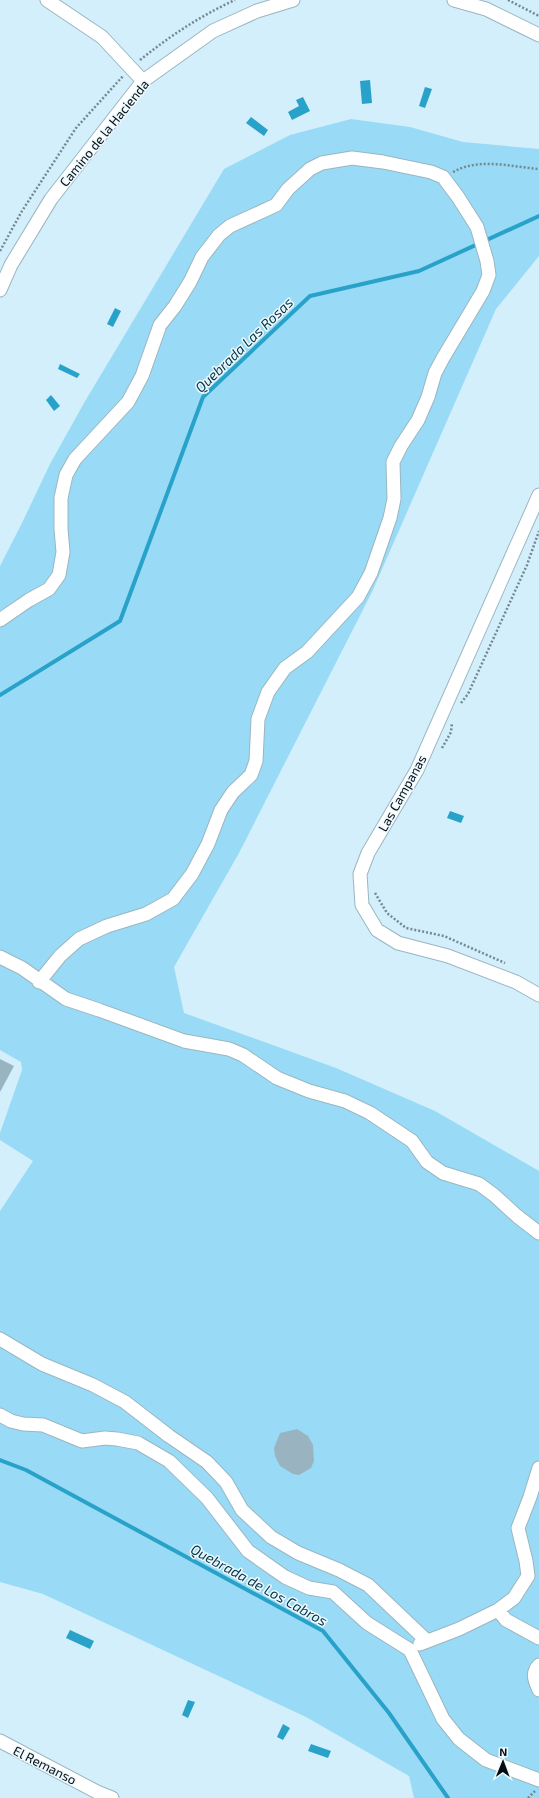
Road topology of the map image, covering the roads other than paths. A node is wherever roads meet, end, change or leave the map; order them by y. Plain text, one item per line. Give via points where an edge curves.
1 (47, 0) edge
2 (294, 0) edge
3 (454, 0) edge
4 (488, 5) edge
5 (539, 35) edge
6 (143, 81) junction
7 (0, 290) edge
8 (539, 495) edge
9 (0, 620) edge
10 (0, 956) edge
11 (39, 982) junction
12 (539, 995) edge
13 (539, 1233) edge
14 (0, 1339) edge
15 (0, 1415) edge
16 (539, 1468) edge
17 (498, 1610) junction
18 (538, 1636) edge
19 (427, 1641) junction
20 (410, 1650) junction
21 (539, 1665) edge
22 (539, 1690) edge
23 (0, 1741) edge
24 (539, 1780) edge
25 (112, 1798) edge

1 - 6 street via 102,37
2 - 6 street, Camino de la Hacienda via 257,11 213,31
3 - 4 street
4 - 5 street
6 - 7 street, Camino de la Hacienda via 51,199 11,265
8 - 12 street, Las Campanas via 417,770 368,853 360,874 362,905 377,930 398,943 448,956 516,982
9 - 11 street via 49,589 59,575 63,552 61,498 66,475 75,459 128,402 142,376 160,325 190,282 202,257 219,235 230,226 276,205 288,189 310,169 322,163 352,158 431,172 443,177 477,228 489,275 483,291 442,358 420,414 393,462 394,499 371,574 358,597 307,652 285,668 268,692 258,719 256,760 251,775 233,792 221,810 208,844 192,874 173,899 146,914 108,926 79,939 60,956
10 - 11 street via 22,968
11 - 13 street via 66,999 184,1041 229,1049 243,1055 277,1078 309,1091 345,1101 370,1113 412,1141 427,1162 438,1170 479,1184
14 - 19 street via 42,1364 125,1402 207,1462 226,1482 242,1510 271,1537 298,1553 368,1585
15 - 20 street via 23,1424 43,1425 82,1441 105,1438 138,1443 169,1461 207,1498 248,1551 285,1577 309,1588 333,1592 368,1622
16 - 17 street via 518,1528 528,1576 514,1598
17 - 18 street via 506,1620
17 - 19 street
19 - 20 street
20 - 24 street via 443,1720 459,1740 486,1760
21 - 22 street via 534,1677
23 - 25 street, El Remanso

